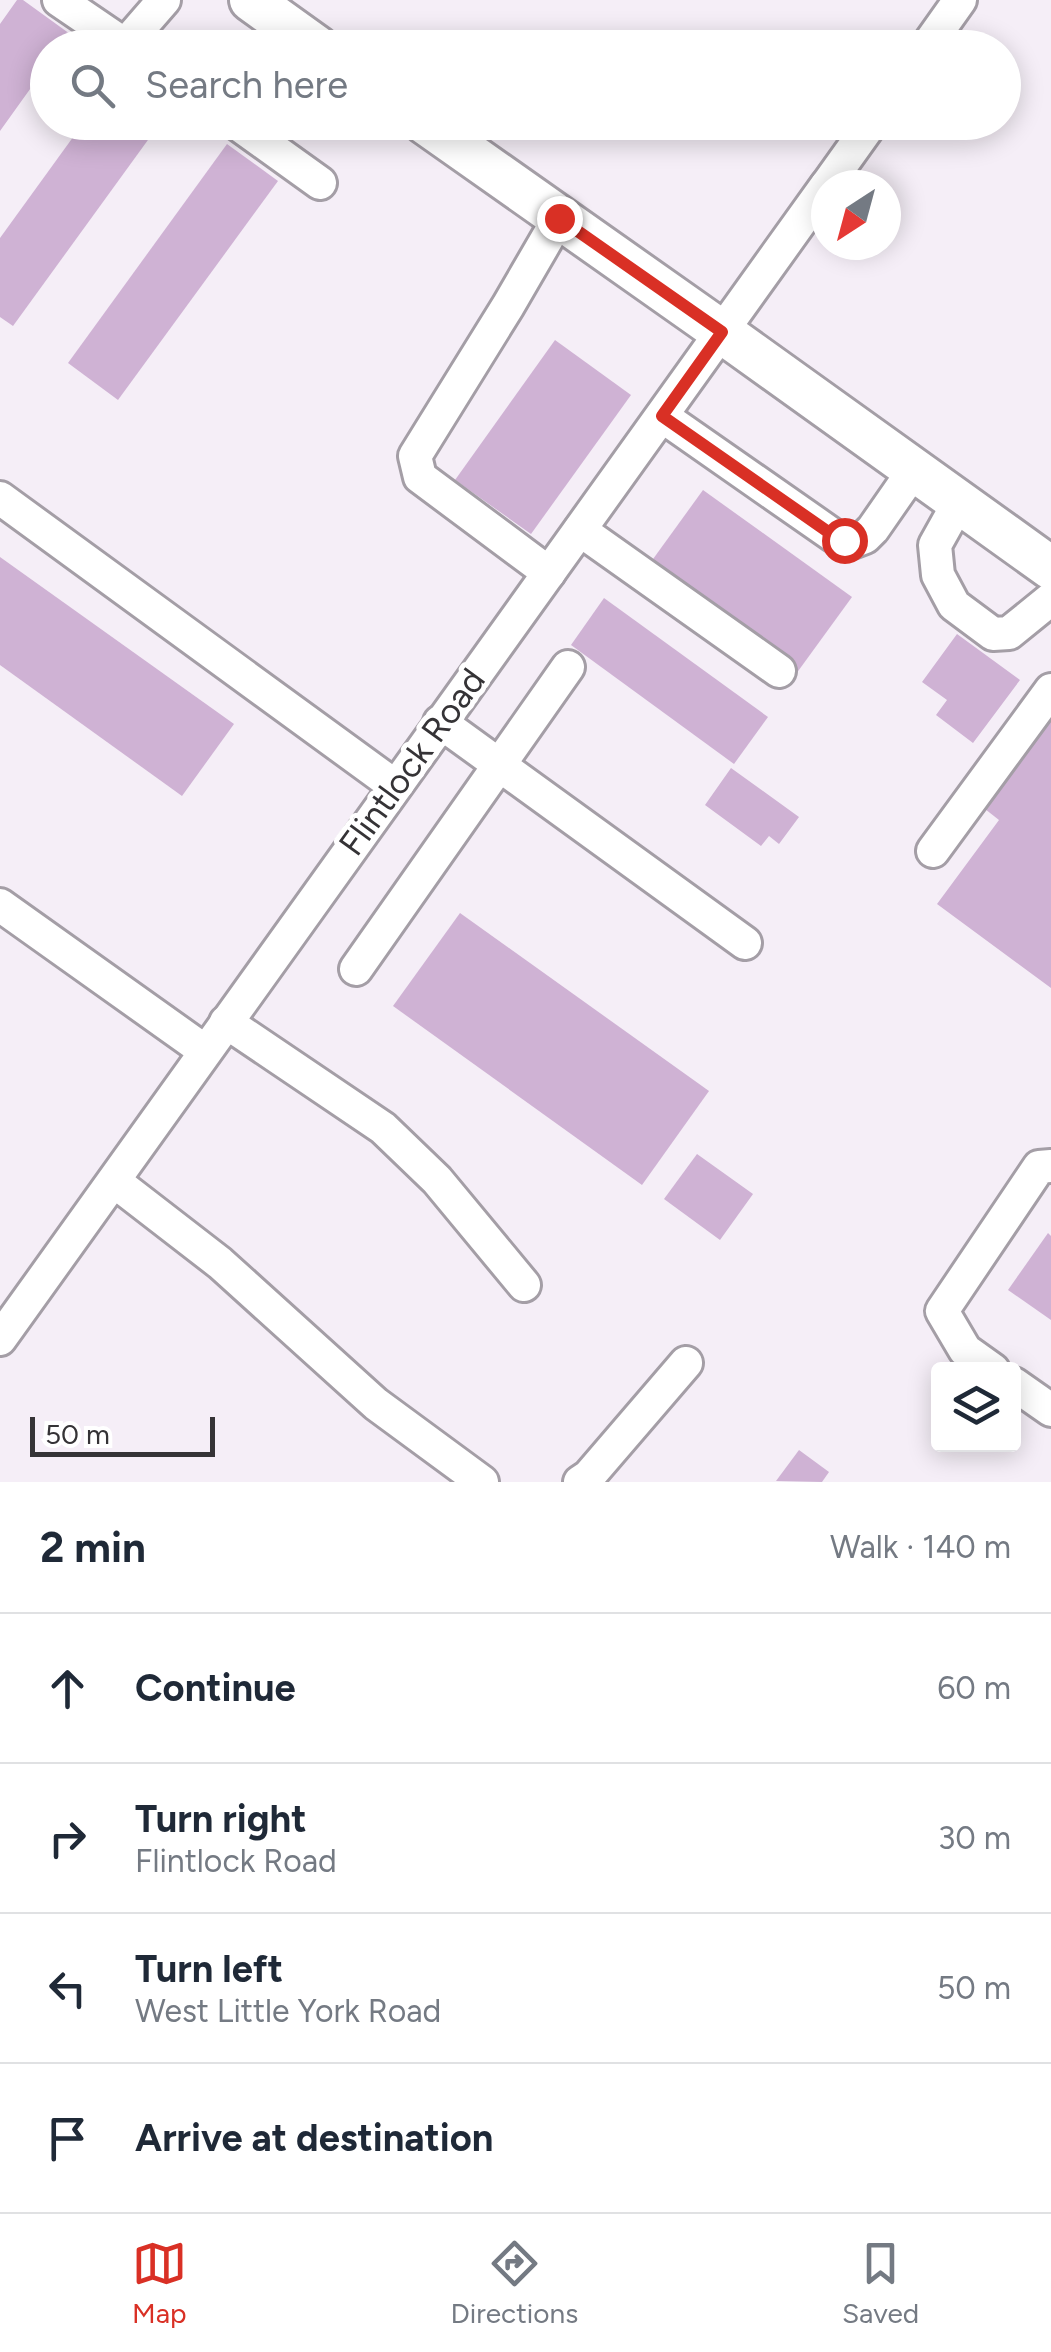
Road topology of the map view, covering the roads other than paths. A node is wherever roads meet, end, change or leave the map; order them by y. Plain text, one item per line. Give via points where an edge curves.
1 (60, 0) edge
2 (164, 0) edge
3 (252, 0) edge
4 (960, 0) edge
5 (104, 30) edge
6 (140, 30) edge
7 (293, 30) edge
8 (939, 30) edge
9 (260, 140) edge
10 (449, 140) edge
11 (859, 140) edge
12 (838, 170) edge
13 (320, 183) dead end
14 (811, 207) edge
15 (559, 218) junction
16 (722, 332) junction
17 (662, 416) junction
18 (914, 470) junction
19 (0, 498) edge
20 (959, 502) junction
21 (580, 530) junction
22 (1051, 568) edge
23 (549, 573) junction
24 (1051, 599) edge
25 (568, 666) dead end
26 (779, 671) dead end
27 (1051, 690) edge
28 (440, 722) junction
29 (500, 764) junction
30 (395, 786) junction
31 (933, 851) dead end
32 (0, 905) edge
33 (745, 942) dead end
34 (356, 968) dead end
35 (226, 1022) junction
36 (205, 1051) junction
37 (1051, 1166) edge
38 (114, 1181) junction
39 (524, 1285) dead end
40 (0, 1338) edge
41 (982, 1362) edge
42 (686, 1363) dead end
43 (1021, 1389) edge
44 (1051, 1410) edge
45 (482, 1482) edge
46 (580, 1482) edge

1 - 5 street
2 - 6 street
3 - 7 main road
4 - 8 street
9 - 13 street
10 - 15 main road
11 - 12 street, Flintlock Road
14 - 16 street, Flintlock Road
15 - 16 main road
15 - 23 street via 415,456 420,477
16 - 17 street, Flintlock Road
16 - 18 main road
17 - 18 street via 852,542 873,528
17 - 21 street, Flintlock Road
18 - 20 main road
19 - 30 street
20 - 22 main road
20 - 24 street via 935,545 938,575 954,605 992,634 1009,634
21 - 23 street, Flintlock Road
21 - 26 street
23 - 28 street, Flintlock Road
25 - 29 street
27 - 31 street
28 - 29 street
28 - 30 street, Flintlock Road
29 - 33 street
29 - 34 street
30 - 35 street, Flintlock Road
32 - 36 street
35 - 36 street, Flintlock Road
35 - 39 street via 383,1128 437,1180
36 - 38 street, Flintlock Road
37 - 41 street via 1039,1167 942,1311 965,1350
38 - 40 street, Flintlock Road
38 - 45 street via 220,1263 376,1404
42 - 46 street
43 - 44 street

